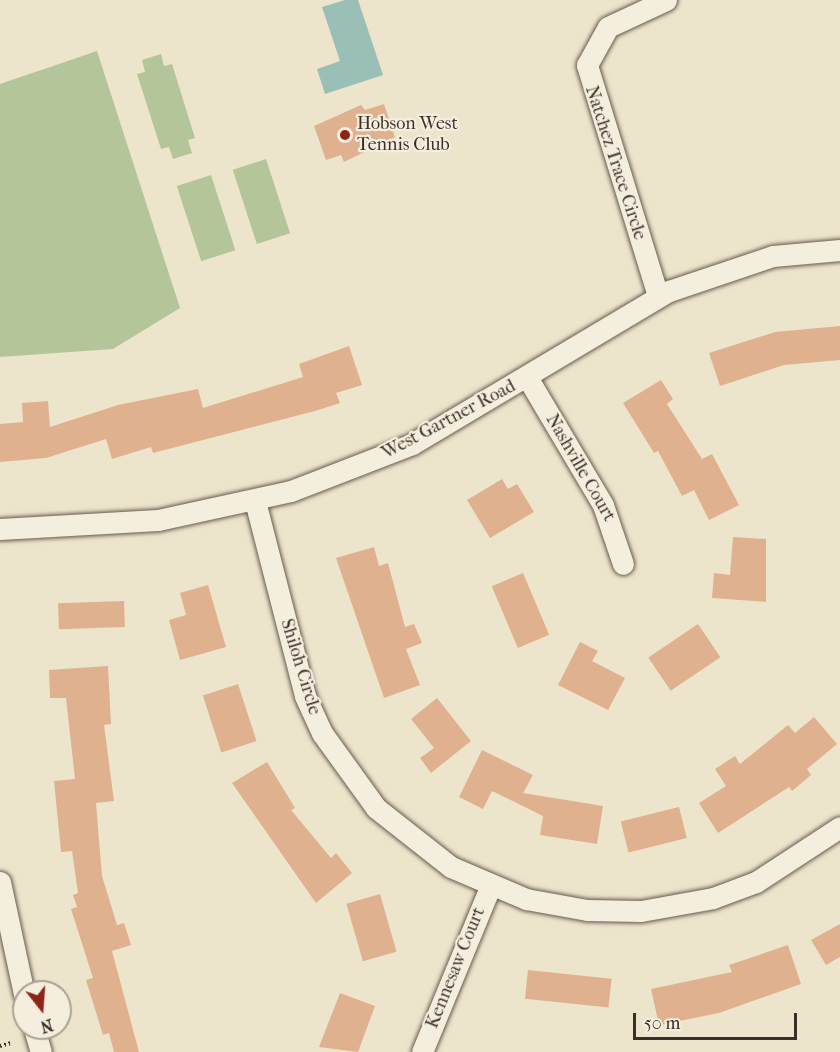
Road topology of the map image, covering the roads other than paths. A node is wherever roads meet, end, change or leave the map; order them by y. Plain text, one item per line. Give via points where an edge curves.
1 (666, 0) edge
2 (840, 250) edge
3 (658, 296) junction
4 (527, 377) junction
5 (255, 501) junction
6 (0, 529) edge
7 (623, 564) dead end
8 (840, 827) edge
9 (0, 882) edge
10 (491, 885) junction
11 (21, 980) edge
12 (422, 1052) edge

1 - 3 street, Natchez Trace Circle via 608,27 587,65
2 - 3 street, West Gartner Road via 737,265
3 - 4 street, West Gartner Road
4 - 5 street, West Gartner Road via 412,444
4 - 7 street, Nashville Court via 603,505
5 - 6 street, West Gartner Road via 124,525
5 - 10 street, Shiloh Circle via 305,696 322,733 347,773 405,835 451,867
8 - 10 street, Shiloh Circle via 756,882 685,905 586,910 526,899
9 - 11 street
10 - 12 street, Kennesaw Court

